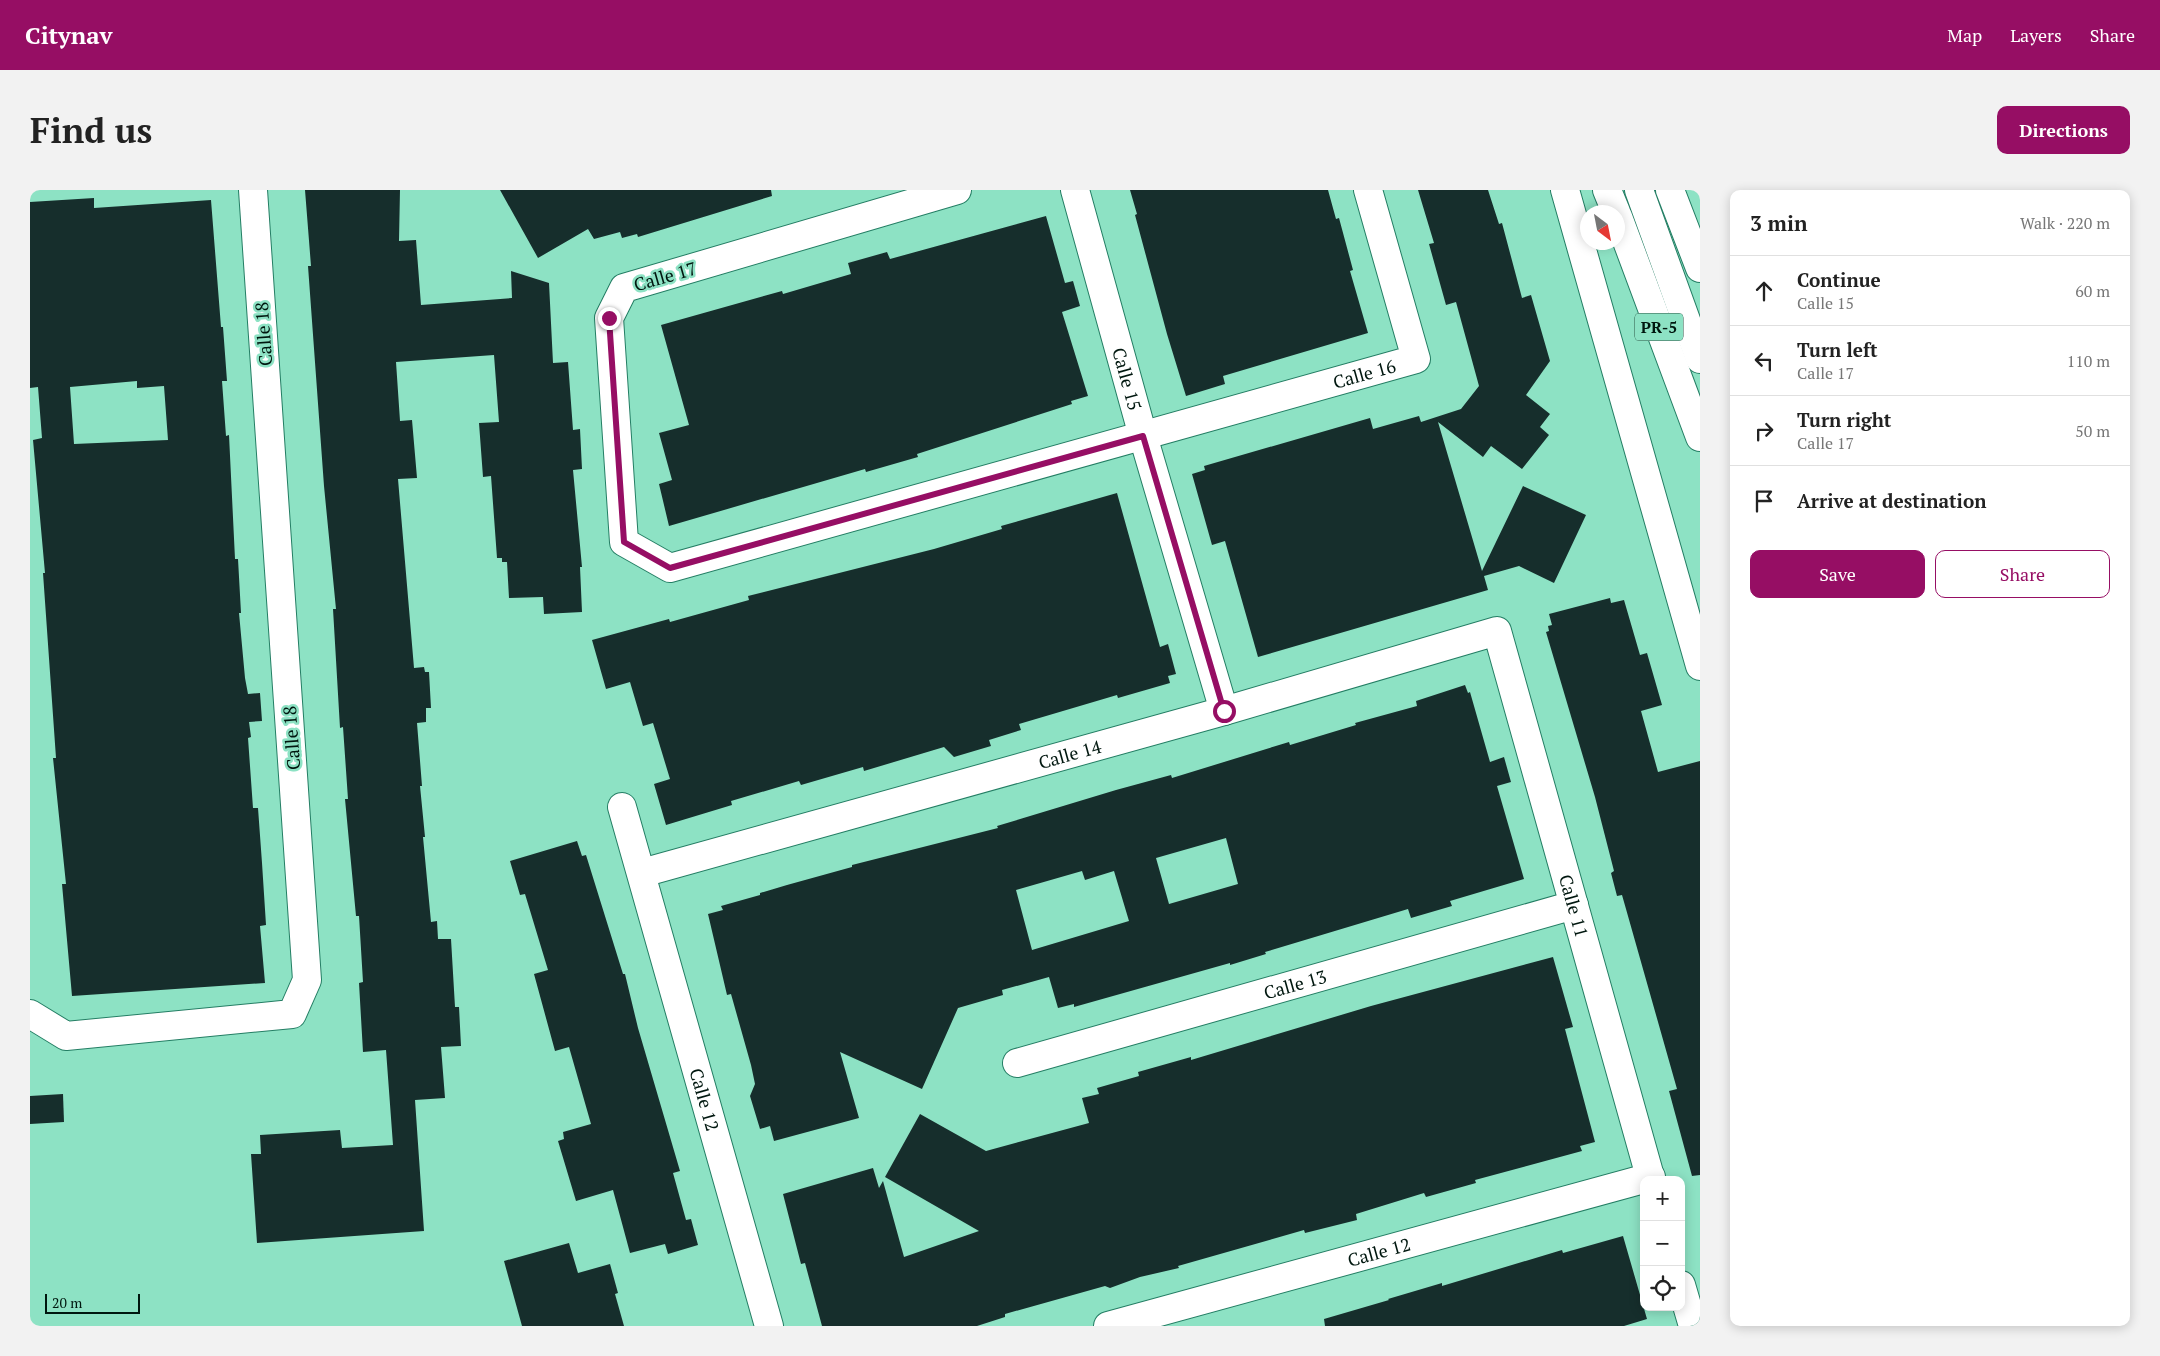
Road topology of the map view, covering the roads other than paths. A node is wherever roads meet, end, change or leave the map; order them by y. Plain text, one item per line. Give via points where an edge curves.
1 (253, 190) edge
2 (957, 190) edge
3 (1075, 190) edge
4 (1368, 190) edge
5 (1565, 190) edge
6 (1607, 190) edge
7 (1639, 190) edge
8 (1670, 190) edge
9 (1613, 205) edge
10 (1625, 236) edge
11 (1700, 268) edge
12 (1700, 359) edge
13 (1143, 436) junction
14 (1700, 437) edge
15 (1496, 631) joint
16 (1700, 666) edge
17 (1224, 711) junction
18 (622, 808) dead end
19 (642, 873) junction
20 (1574, 905) junction
21 (30, 1014) edge
22 (1017, 1063) dead end
23 (1650, 1176) edge
24 (1640, 1181) edge
25 (1685, 1299) edge
26 (770, 1326) edge
27 (1108, 1326) edge
28 (1693, 1326) edge

1 - 21 main road, Calle 18 via 308,980 292,1014 66,1036
2 - 13 main road, Calle 17 via 624,288 609,318 624,542 670,568
3 - 13 main road, Calle 15
4 - 13 main road, Calle 16 via 1416,359
5 - 16 main road
6 - 9 main road
7 - 12 main road
8 - 11 main road
10 - 14 main road, PR-5
13 - 17 main road, Calle 15
15 - 17 main road, Calle 14
15 - 20 main road, Calle 11
17 - 19 main road, Calle 14
18 - 19 main road, Calle 12
19 - 26 main road, Calle 12
20 - 22 main road, Calle 13
20 - 23 main road, Calle 11
24 - 27 main road, Calle 12
25 - 28 main road

